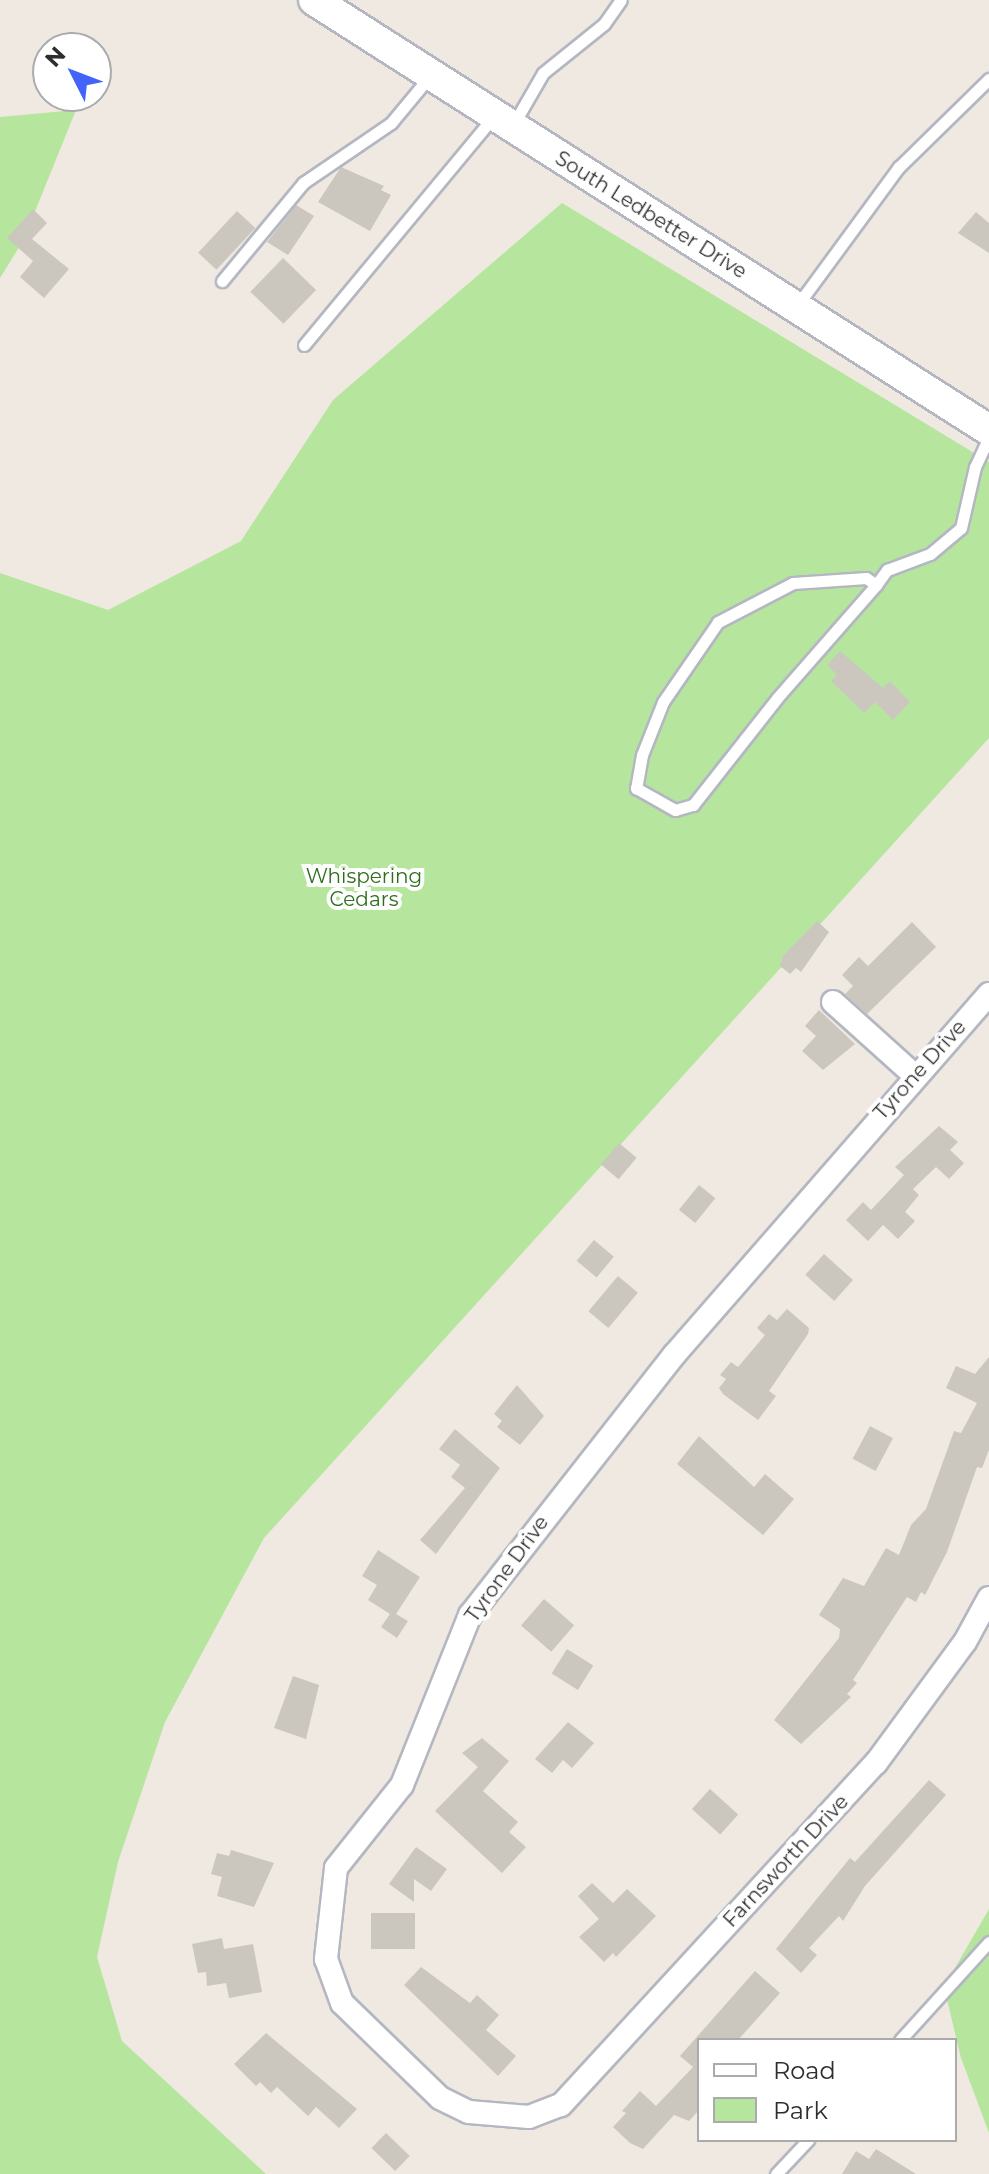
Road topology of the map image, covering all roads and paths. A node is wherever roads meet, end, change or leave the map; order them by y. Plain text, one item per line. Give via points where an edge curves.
1 (621, 0) edge
2 (325, 3) edge
3 (431, 75) junction
4 (989, 79) edge
5 (503, 121) junction
6 (222, 281) dead end
7 (796, 307) junction
8 (304, 345) dead end
9 (989, 430) edge
10 (989, 437) edge
11 (876, 585) junction
12 (989, 994) edge
13 (833, 1002) dead end
14 (914, 1075) junction
15 (989, 1598) edge
16 (989, 1942) edge
17 (902, 2038) edge
18 (561, 2105) joint
19 (806, 2142) edge
20 (776, 2174) edge

1 - 5 lane via 604,24 543,73
2 - 3 street, South Ledbetter Drive
3 - 5 street, South Ledbetter Drive
3 - 6 lane via 391,123 303,183
4 - 7 lane via 899,167
5 - 7 street, South Ledbetter Drive
5 - 8 lane via 463,160
7 - 9 street, South Ledbetter Drive
10 - 11 lane via 975,467 961,528 930,554 887,570
11 - 11 lane via 693,805 675,810 636,788 642,755 663,702 718,622 793,583 866,578
12 - 14 street, Tyrone Drive
13 - 14 street
14 - 18 street, Tyrone Drive via 674,1355 512,1557 470,1615 402,1785 336,1868 326,1959 342,2003 450,2103 505,2117 529,2117
15 - 18 street, Farnsworth Drive via 965,1642 876,1763
16 - 17 lane
19 - 20 lane

